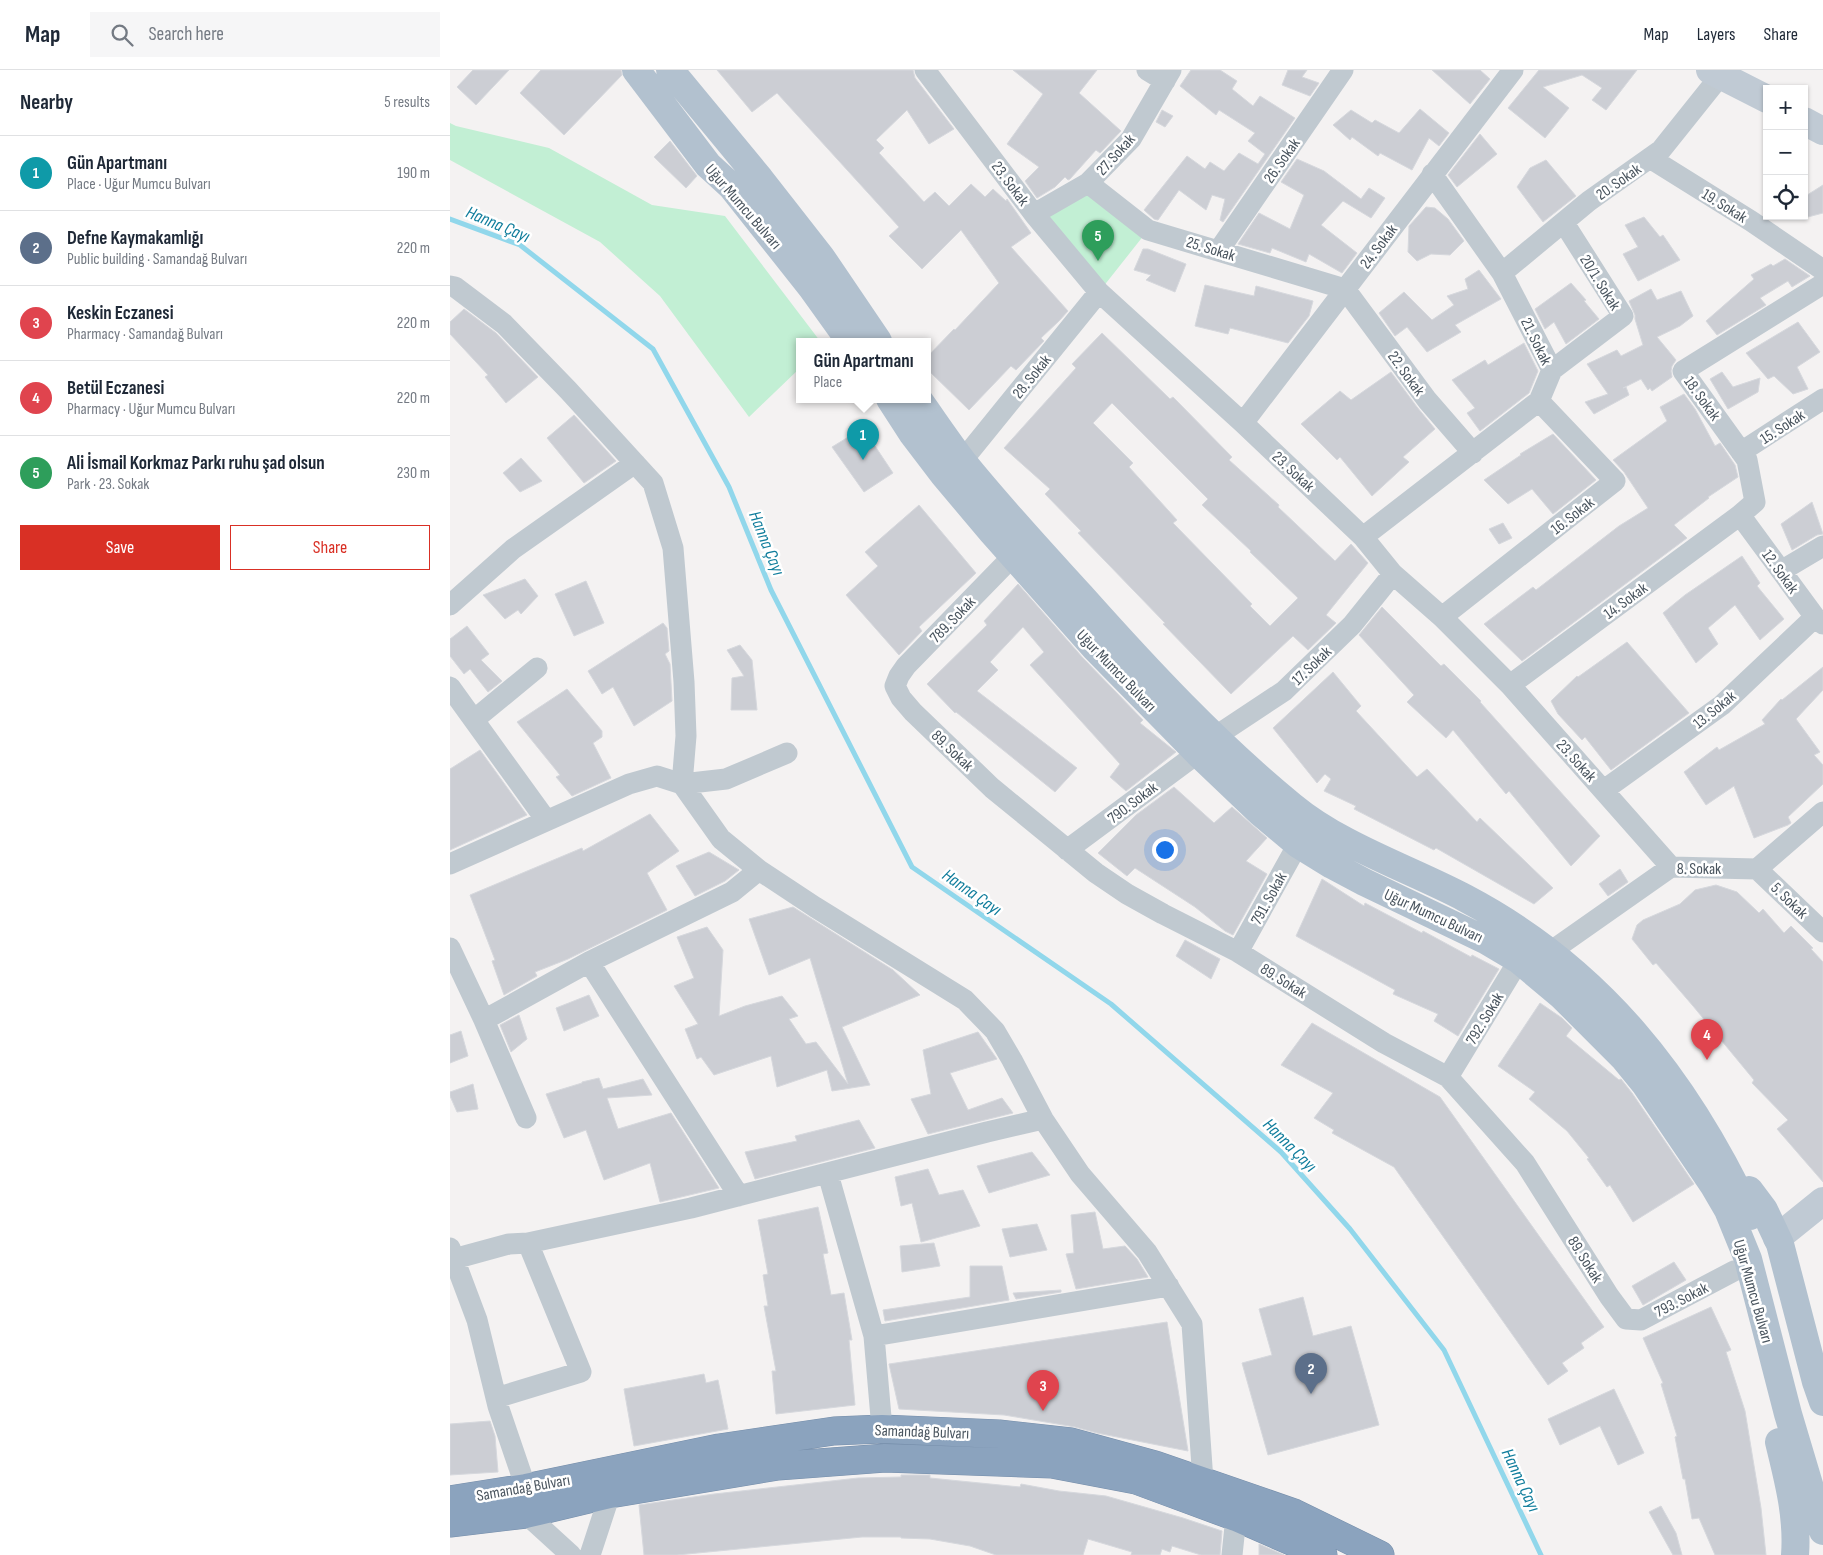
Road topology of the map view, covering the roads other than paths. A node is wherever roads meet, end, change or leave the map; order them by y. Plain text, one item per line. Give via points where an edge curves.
1 (636, 70) edge
2 (670, 70) edge
3 (1344, 70) edge
4 (1513, 70) edge
5 (1715, 73) edge
6 (935, 74) edge
7 (1161, 74) edge
8 (1763, 97) edge
9 (1808, 123) edge
10 (1823, 131) edge
11 (1650, 158) junction
12 (1432, 174) junction
13 (1088, 183) junction
14 (1034, 214) junction
15 (1564, 223) junction
16 (1219, 250) junction
17 (1823, 270) edge
18 (1502, 273) junction
19 (1823, 284) edge
20 (450, 286) edge
21 (1345, 289) junction
22 (1099, 292) junction
23 (848, 338) edge
24 (876, 338) edge
25 (1552, 370) junction
26 (1823, 399) edge
27 (1539, 401) junction
28 (893, 403) edge
29 (921, 403) edge
30 (1243, 423) junction
31 (1742, 452) junction
32 (1473, 453) junction
33 (962, 461) junction
34 (635, 463) junction
35 (1740, 515) junction
36 (1363, 537) junction
37 (1822, 545) edge
38 (1013, 556) junction
39 (1781, 571) junction
40 (1393, 574) junction
41 (450, 605) edge
42 (1442, 617) junction
43 (1819, 620) edge
44 (537, 668) dead end
45 (1510, 685) junction
46 (895, 686) joint
47 (450, 687) edge
48 (475, 719) junction
49 (1206, 745) junction
50 (787, 753) dead end
51 (682, 784) junction
52 (1604, 790) junction
53 (1823, 812) edge
54 (546, 820) junction
55 (1298, 844) junction
56 (1066, 850) junction
57 (450, 864) edge
58 (1671, 866) junction
59 (1757, 868) junction
60 (758, 870) junction
61 (1823, 932) edge
62 (450, 948) edge
63 (1238, 952) junction
64 (1550, 952) junction
65 (1519, 960) junction
66 (590, 962) junction
67 (484, 1020) junction
68 (1448, 1076) junction
69 (526, 1118) dead end
70 (1043, 1119) junction
71 (828, 1174) junction
72 (1719, 1175) junction
73 (739, 1196) junction
74 (1823, 1201) edge
75 (1777, 1238) junction
76 (528, 1243) junction
77 (451, 1256) edge
78 (1734, 1271) junction
79 (1168, 1286) junction
80 (1626, 1320) joint
81 (874, 1336) junction
82 (1821, 1387) edge
83 (496, 1398) junction
84 (882, 1428) junction
85 (1823, 1476) edge
86 (1203, 1481) junction
87 (610, 1494) junction
88 (450, 1500) edge
89 (526, 1501) junction
90 (1236, 1517) junction
91 (450, 1523) edge
92 (1823, 1531) edge
93 (572, 1555) edge
94 (590, 1555) edge
95 (1232, 1555) edge
96 (1323, 1555) edge
97 (1380, 1555) edge
98 (1795, 1555) edge

1 - 23 main road, Uğur Mumcu Bulvarı via 708,165 732,187 812,288
2 - 24 main road, Uğur Mumcu Bulvarı via 821,257
3 - 16 street, 26. Sokak
4 - 12 street, 24. Sokak
5 - 8 main road
5 - 11 street, 20. Sokak via 1661,150
6 - 14 street, 23. Sokak
7 - 13 street, 27. Sokak via 1131,140
9 - 10 main road
11 - 15 street, 20. Sokak
11 - 17 street, 19. Sokak
12 - 18 street, 21. Sokak
12 - 21 street, 24. Sokak
13 - 14 street, 27. Sokak
13 - 16 street, 25. Sokak via 1148,230
14 - 22 street, 23. Sokak
15 - 18 street, 20. Sokak
15 - 25 street, 20/1. Sokak via 1622,316
16 - 21 street, 25. Sokak
18 - 25 street, 21. Sokak
19 - 31 street, 18. Sokak via 1683,371
20 - 34 street via 504,324
21 - 30 street, 24. Sokak
21 - 32 street, 22. Sokak via 1427,400
22 - 30 street, 23. Sokak
22 - 33 street, 28. Sokak
25 - 27 street, 21. Sokak
26 - 31 street, 15. Sokak
27 - 32 street, 21. Sokak
27 - 42 street, 16. Sokak via 1615,481
28 - 38 main road, Uğur Mumcu Bulvarı via 944,475
29 - 33 main road, Uğur Mumcu Bulvarı
30 - 36 street, 23. Sokak
31 - 35 street, 18. Sokak via 1747,460 1755,502
32 - 36 street, 21. Sokak
33 - 49 main road, Uğur Mumcu Bulvarı via 1118,637
34 - 41 street via 513,549
34 - 51 street via 653,483 673,548 684,682 686,736
35 - 39 street, 12. Sokak
35 - 45 street, 14. Sokak
36 - 40 street, 23. Sokak
37 - 39 street
38 - 46 street, 789. Sokak via 906,666
38 - 49 main road, Uğur Mumcu Bulvarı via 1095,648
39 - 43 street, 12. Sokak
40 - 42 street, 23. Sokak
40 - 49 street, 17. Sokak via 1352,625 1284,691
42 - 45 street, 23. Sokak
43 - 52 street, 13. Sokak via 1722,705
44 - 48 street
45 - 52 street, 23. Sokak
46 - 56 street, 89. Sokak via 914,712 992,788
47 - 48 street
48 - 54 street
49 - 55 main road, Uğur Mumcu Bulvarı via 1261,813
49 - 56 street, 790. Sokak
49 - 64 main road, Uğur Mumcu Bulvarı via 1323,828 1511,923
50 - 51 street via 726,779
51 - 54 street via 657,776 629,784
51 - 60 street via 721,839
52 - 58 street, 23. Sokak
53 - 59 street
54 - 57 street
55 - 63 street, 791. Sokak
55 - 65 main road, Uğur Mumcu Bulvarı via 1364,882 1487,941
56 - 63 street, 89. Sokak via 1127,894
58 - 59 street, 8. Sokak
58 - 64 street, 8. Sokak
59 - 61 street, 5. Sokak
60 - 66 street via 732,892
60 - 70 street via 965,1000 995,1031
62 - 67 street
63 - 68 street, 89. Sokak via 1384,1043
64 - 72 main road, Uğur Mumcu Bulvarı via 1635,1031 1674,1082
65 - 68 street, 792. Sokak
65 - 72 main road, Uğur Mumcu Bulvarı via 1562,996 1623,1057
66 - 67 street
66 - 73 street
67 - 69 street
68 - 80 street, 89. Sokak via 1525,1163
70 - 71 street
70 - 79 street via 1080,1174 1147,1252
71 - 73 street
71 - 81 street
72 - 75 main road via 1748,1187 1764,1210
72 - 78 main road
72 - 85 main road, Uğur Mumcu Bulvarı via 1750,1215 1774,1287 1790,1359
72 - 92 main road, Uğur Mumcu Bulvarı via 1728,1210 1748,1259 1788,1414
73 - 76 street
74 - 75 main road
75 - 82 main road
76 - 77 street
76 - 83 street via 581,1372
77 - 83 street via 476,1320
78 - 80 street, 793. Sokak via 1641,1320
78 - 98 main road via 1792,1498
79 - 81 street
79 - 86 street via 1192,1324
81 - 84 street
83 - 89 street
84 - 86 highway, Samandağ Bulvarı via 998,1434 1071,1442
84 - 89 highway, Samandağ Bulvarı via 834,1431 719,1448
86 - 97 highway, Samandağ Bulvarı via 1294,1513
87 - 89 highway, Samandağ Bulvarı
87 - 90 highway, Samandağ Bulvarı via 778,1466 885,1458 1052,1464 1136,1480
87 - 94 street
88 - 89 highway, Samandağ Bulvarı
89 - 91 highway, Samandağ Bulvarı
89 - 93 street
90 - 95 street
90 - 96 highway, Samandağ Bulvarı

